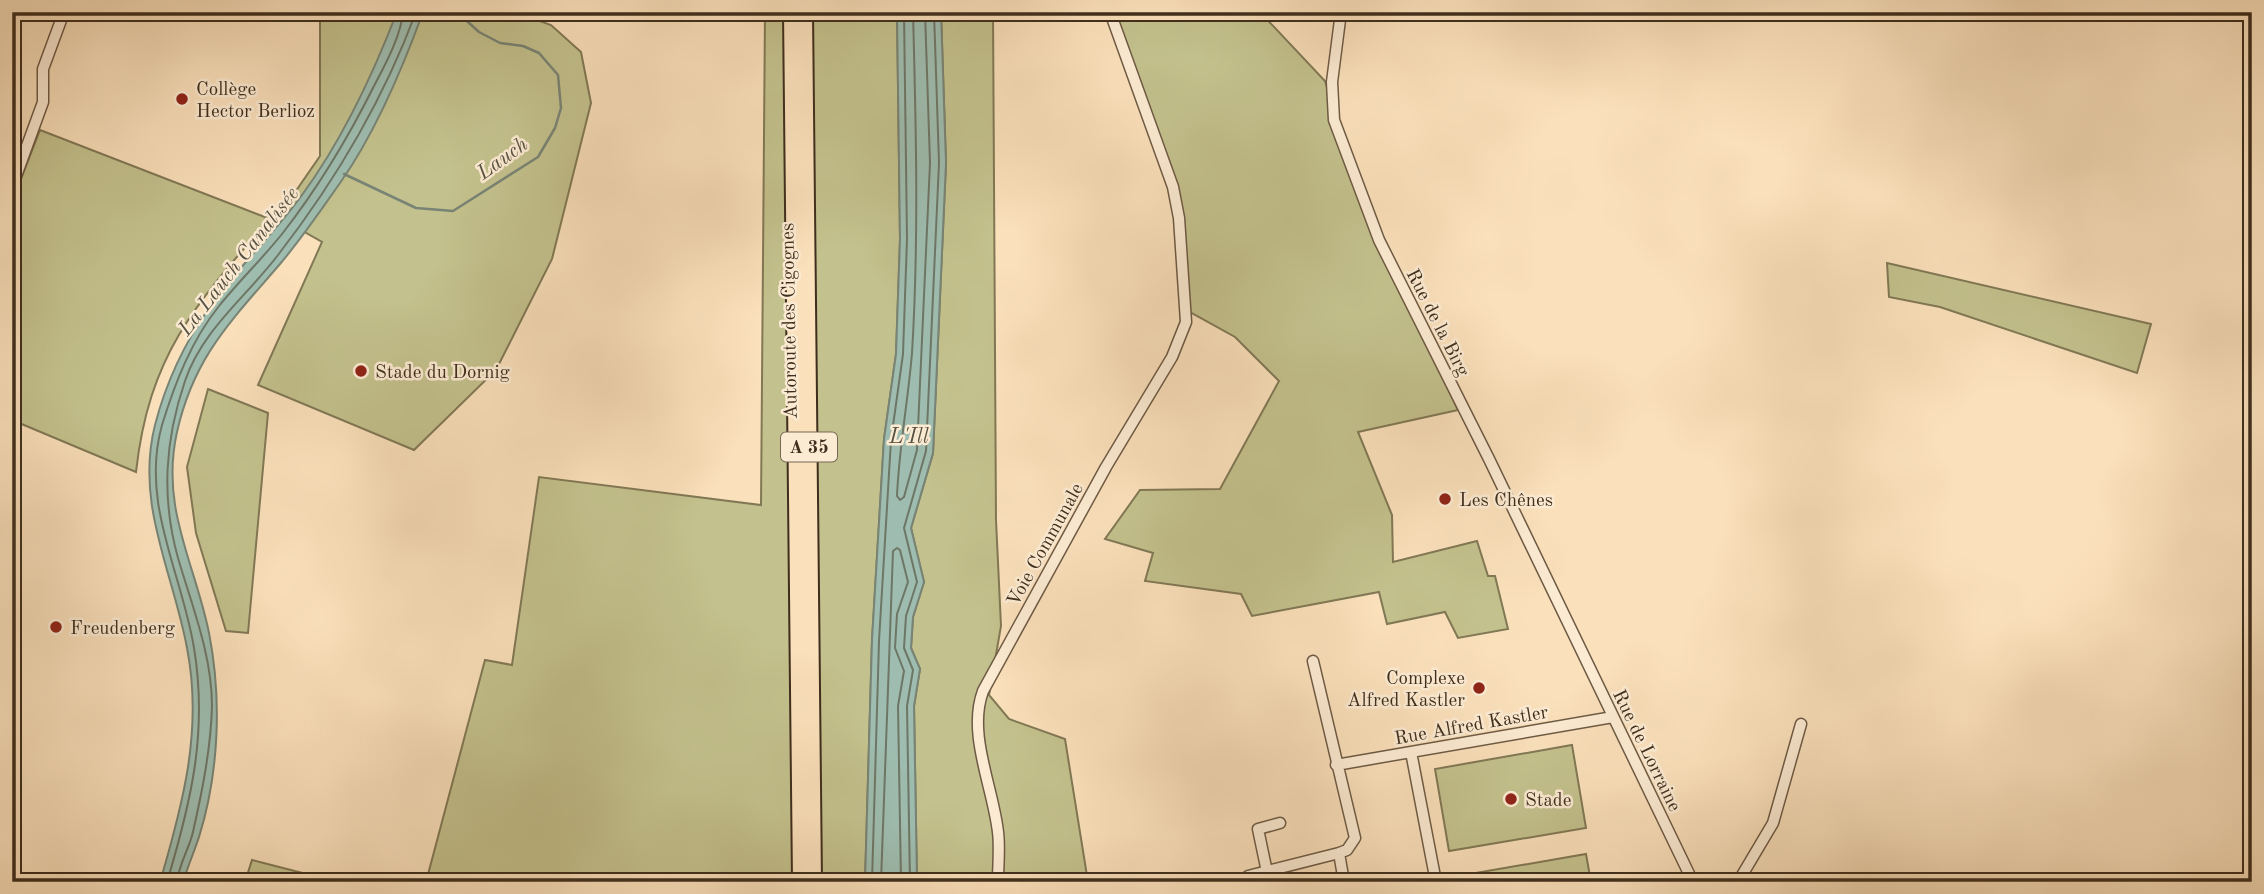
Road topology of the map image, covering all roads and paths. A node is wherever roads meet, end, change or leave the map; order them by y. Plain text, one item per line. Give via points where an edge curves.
1 (64, 12) edge
2 (791, 12) edge
3 (805, 12) edge
4 (1110, 12) edge
5 (1341, 12) edge
6 (12, 187) edge
7 (1573, 633) joint
8 (1313, 661) dead end
9 (1613, 717) junction
10 (1801, 724) dead end
11 (1411, 752) junction
12 (1336, 765) junction
13 (1280, 823) dead end
14 (1339, 853) junction
15 (1260, 876) edge
16 (800, 882) edge
17 (814, 882) edge
18 (998, 882) edge
19 (1242, 882) edge
20 (1344, 882) edge
21 (1436, 882) edge
22 (1693, 882) edge
23 (1738, 882) edge

1 - 6 street via 43,69 43,102
2 - 16 highway, Autoroute des Cigognes / A 35
3 - 17 highway, Autoroute des Cigognes / A 35
4 - 18 street, Voie Communale via 1173,187 1186,322 1172,357 1106,467 977,706 998,831
5 - 7 street, Rue de la Birg via 1331,96 1338,133 1395,275
7 - 9 street, Rue de Lorraine
8 - 12 street
9 - 11 street, Rue Alfred Kastler
9 - 22 street, Rue de Lorraine
10 - 23 street via 1773,823
11 - 12 street, Rue Alfred Kastler
11 - 21 street
12 - 14 street via 1355,838
13 - 15 street via 1258,829
14 - 15 street
14 - 20 street
15 - 19 street via 1245,877

